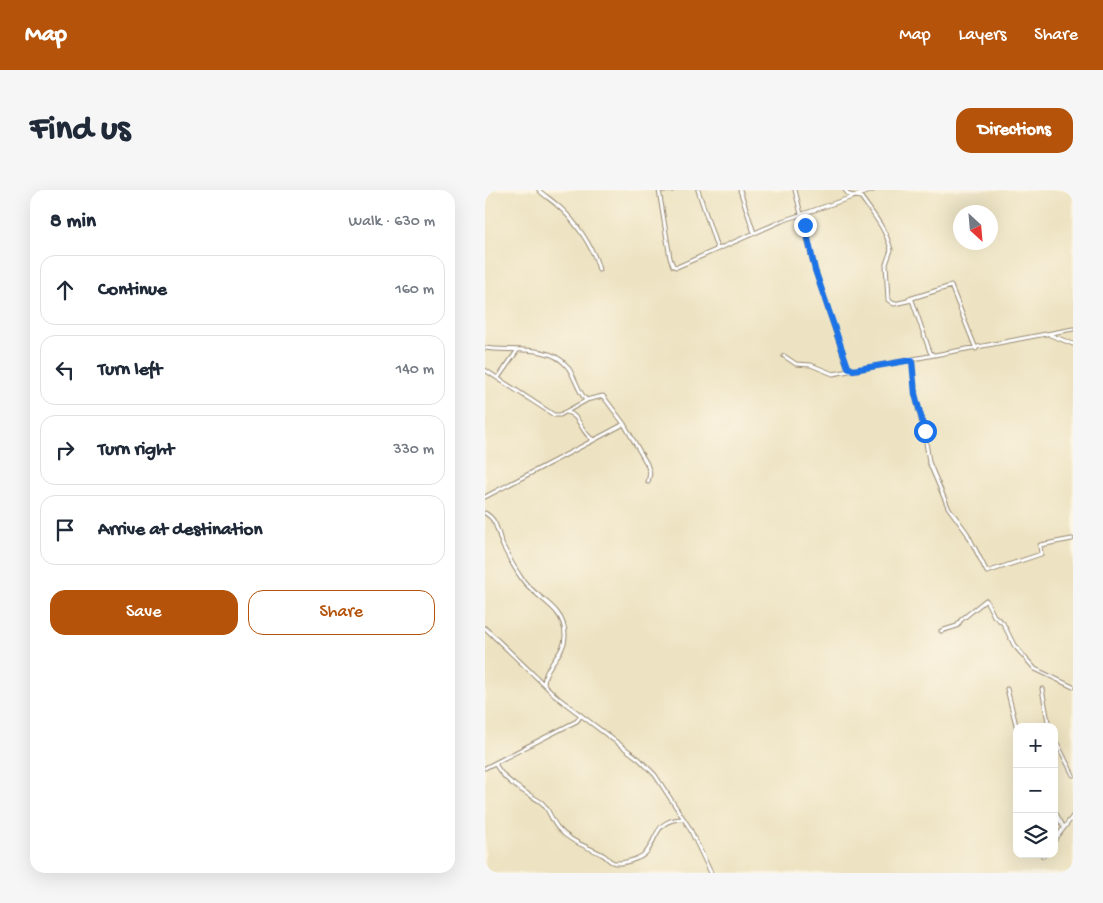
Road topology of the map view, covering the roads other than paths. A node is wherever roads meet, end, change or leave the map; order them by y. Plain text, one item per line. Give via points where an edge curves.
1 (539, 190) edge
2 (659, 190) edge
3 (672, 190) edge
4 (698, 190) edge
5 (740, 190) edge
6 (795, 190) edge
7 (845, 190) edge
8 (873, 190) edge
9 (852, 196) junction
10 (802, 215) junction
11 (754, 233) junction
12 (717, 248) junction
13 (599, 270) dead end
14 (909, 299) junction
15 (1073, 329) edge
16 (1049, 334) junction
17 (1073, 344) edge
18 (485, 348) edge
19 (976, 349) junction
20 (517, 351) junction
21 (934, 355) junction
22 (783, 356) dead end
23 (912, 360) junction
24 (485, 370) edge
25 (853, 370) junction
26 (498, 378) junction
27 (588, 400) junction
28 (567, 412) junction
29 (624, 424) junction
30 (594, 440) junction
31 (648, 482) dead end
32 (485, 497) edge
33 (485, 513) edge
34 (1072, 539) edge
35 (485, 628) edge
36 (941, 631) dead end
37 (544, 684) junction
38 (1073, 687) edge
39 (1007, 689) dead end
40 (1042, 689) dead end
41 (581, 715) junction
42 (1016, 723) edge
43 (1048, 723) edge
44 (1058, 745) edge
45 (495, 763) junction
46 (485, 768) edge
47 (1073, 775) edge
48 (1056, 813) edge
49 (1073, 816) edge
50 (684, 819) junction
51 (1064, 828) junction
52 (1058, 836) edge
53 (711, 873) edge

1 - 13 street via 561,208 580,232 594,253
2 - 3 street
2 - 12 street via 673,266
4 - 12 street
5 - 11 street
6 - 10 street
7 - 9 street
8 - 9 street
9 - 10 street
9 - 14 street via 863,199 868,210 880,222 889,244 891,250 886,264 888,300 894,304
10 - 11 street
10 - 25 street via 819,284 847,366
11 - 12 street
14 - 19 street via 952,286
14 - 21 street via 914,303 930,352
15 - 16 street
16 - 17 street
16 - 19 street
18 - 20 street
19 - 21 street
20 - 26 street
20 - 27 street via 557,358 567,366
21 - 23 street
22 - 25 street via 797,364 811,365 833,374
23 - 25 street
23 - 34 street via 928,459 948,507 967,533 987,572 1041,554 1040,545
24 - 26 street
26 - 28 street via 551,413
27 - 28 street
27 - 29 street via 603,396
28 - 30 street via 573,414 585,434
29 - 30 street
29 - 31 street via 648,466
30 - 32 street
33 - 37 street via 495,522 502,545 523,580 557,612 563,622 564,643 546,672
35 - 37 street
36 - 38 street via 957,626 986,600 992,613 1035,669
37 - 41 street
39 - 42 street
40 - 43 street
41 - 45 street via 577,721
41 - 50 street via 648,768
44 - 47 street
45 - 46 street
45 - 50 street via 505,776 542,803 558,828 579,846 606,856 611,862 631,861 643,856 661,826 674,819
48 - 51 street
49 - 51 street
50 - 53 street
51 - 52 street

